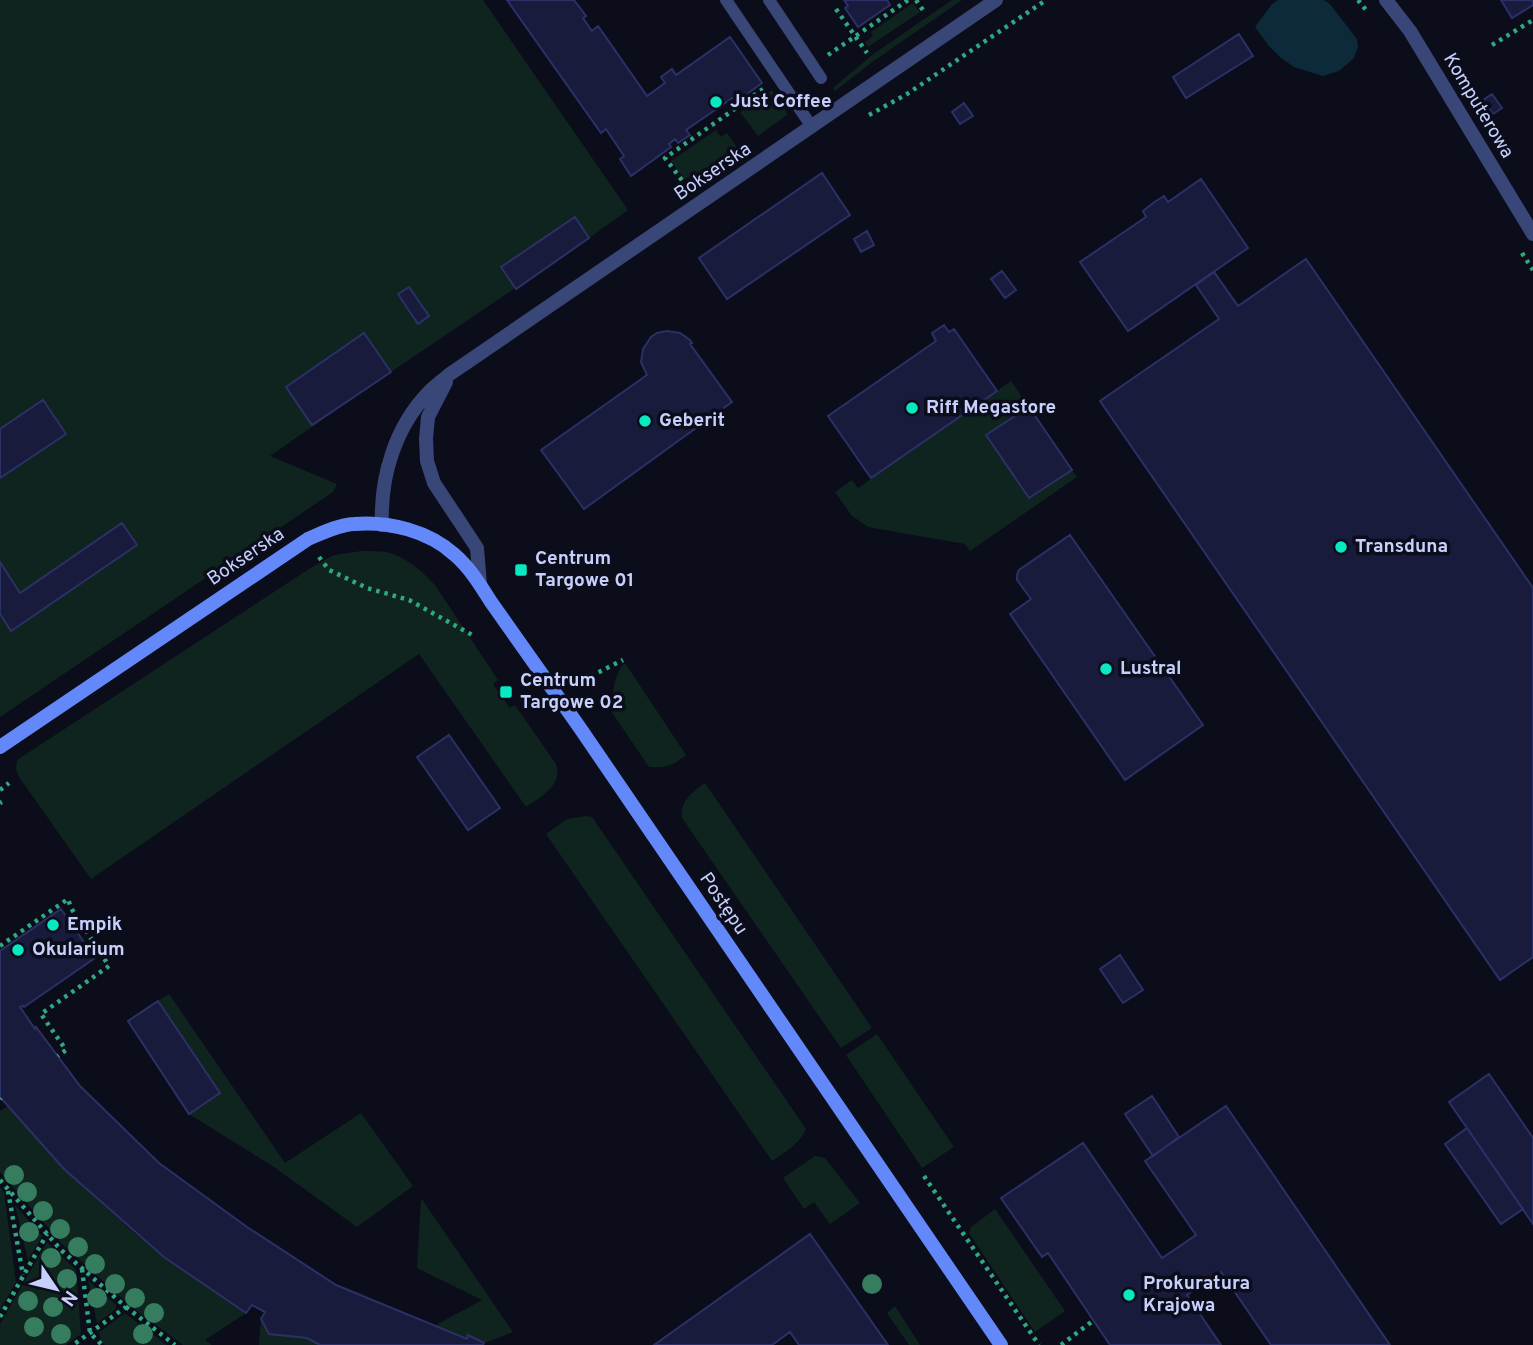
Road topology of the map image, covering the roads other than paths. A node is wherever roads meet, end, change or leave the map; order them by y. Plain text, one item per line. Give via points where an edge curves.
1 (726, 0) edge
2 (769, 0) edge
3 (996, 0) edge
4 (1386, 0) edge
5 (821, 78) dead end
6 (812, 127) junction
7 (1533, 234) edge
8 (450, 374) junction
9 (382, 525) junction
10 (480, 584) junction
11 (0, 747) edge
12 (1001, 1345) edge

1 - 6 lane
2 - 5 lane
3 - 6 street, Bokserska
4 - 7 street, Komputerowa via 1410,31
6 - 8 street, Bokserska
8 - 9 street, Bokserska via 409,417 396,443 385,473
8 - 10 street, Bokserska via 428,417 427,461 434,483 477,548
9 - 10 street, Postępu via 410,529 434,540 456,555
9 - 11 street, Bokserska via 354,524 308,539
10 - 12 street, Postępu

